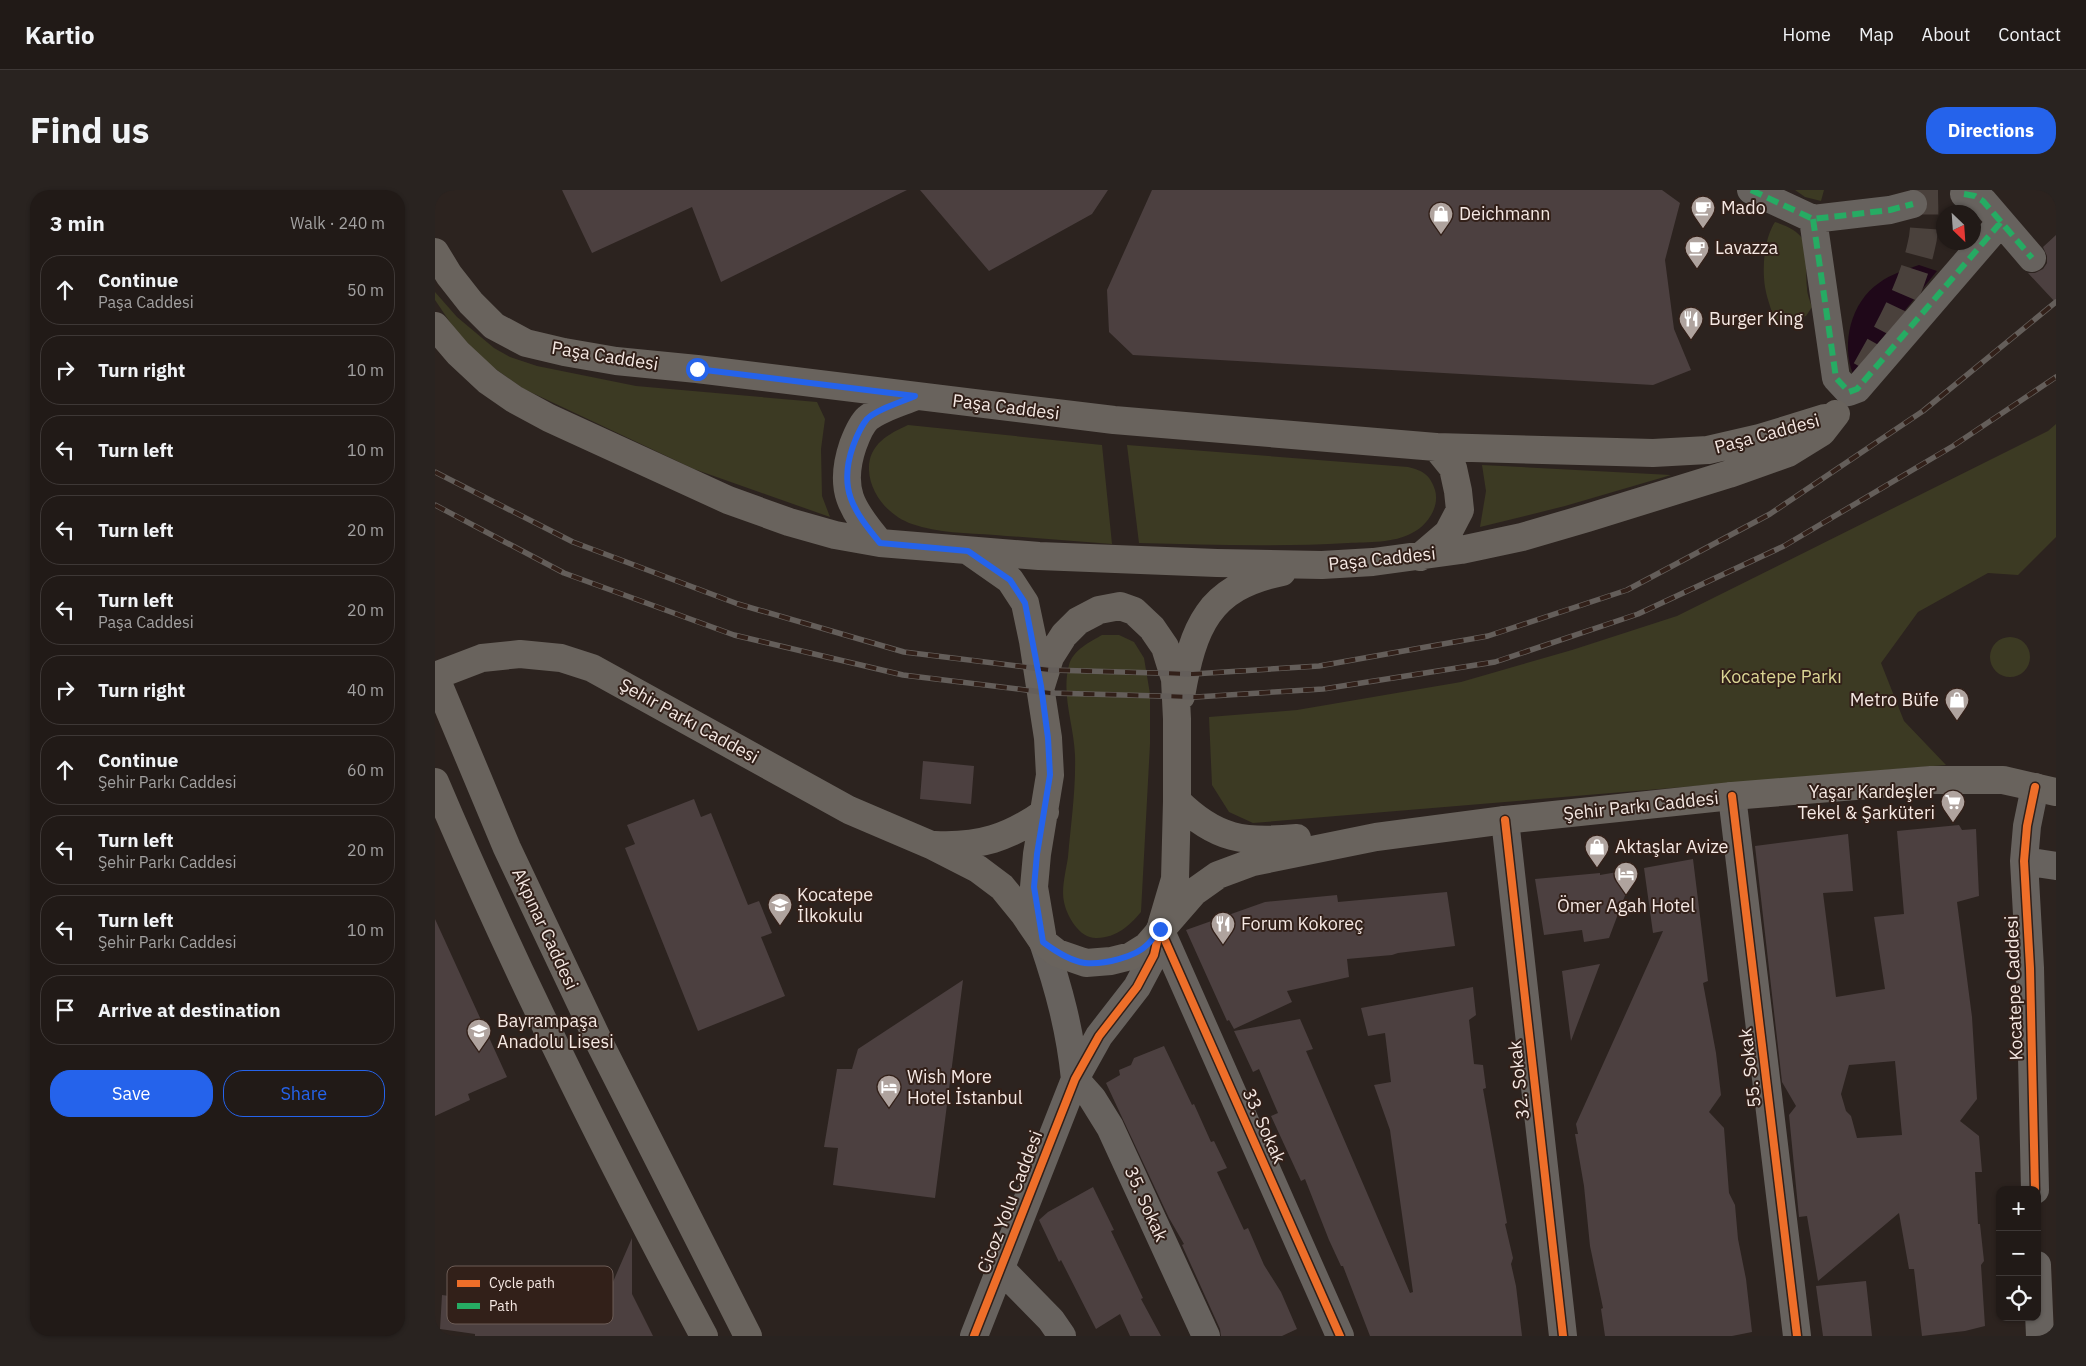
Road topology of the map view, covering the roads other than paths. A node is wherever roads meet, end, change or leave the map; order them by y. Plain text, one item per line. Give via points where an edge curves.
1 (1764, 193) edge
2 (1964, 194) dead end
3 (1913, 204) dead end
4 (1813, 219) junction
5 (2001, 222) junction
6 (435, 252) edge
7 (2032, 258) dead end
8 (435, 326) edge
9 (915, 396) junction
10 (1436, 447) junction
11 (880, 543) junction
12 (968, 551) junction
13 (1420, 557) junction
14 (1322, 565) junction
15 (435, 676) edge
16 (1041, 686) junction
17 (1177, 719) junction
18 (435, 782) edge
19 (2045, 789) edge
20 (1732, 796) junction
21 (1177, 802) junction
22 (1045, 812) junction
23 (1505, 820) junction
24 (1376, 837) junction
25 (931, 845) junction
26 (2024, 861) junction
27 (2056, 866) edge
28 (1160, 929) junction
29 (1043, 942) junction
30 (1075, 1079) junction
31 (2035, 1186) edge
32 (1000, 1268) junction
33 (2037, 1276) edge
34 (704, 1336) edge
35 (748, 1336) edge
36 (973, 1336) edge
37 (1061, 1336) edge
38 (1206, 1336) edge
39 (1341, 1336) edge
40 (1563, 1336) edge
41 (1797, 1336) edge
42 (2040, 1336) edge

1 - 4 street
2 - 5 street via 1983,201
3 - 4 street via 1890,210
4 - 5 street via 1836,378 1849,392 1857,389
5 - 7 street
6 - 9 main road, Paşa Caddesi via 471,303 494,326 527,342 616,361
8 - 11 main road, Paşa Caddesi via 457,353 488,381 549,418 728,500 789,522
9 - 10 main road, Paşa Caddesi via 1114,420
9 - 11 main road via 867,419 847,464 846,481 853,506
10 - 13 main road via 1453,468 1460,510 1448,533
10 - 13 main road, Paşa Caddesi via 1643,453 1708,450 1760,438 1836,414 1822,432 1788,453 1729,474 1522,536
11 - 12 main road, Paşa Caddesi
12 - 14 main road, Paşa Caddesi via 1123,560
12 - 16 main road via 1010,580 1025,603
13 - 14 main road, Paşa Caddesi
14 - 17 main road via 1254,578 1228,593 1208,613 1195,639 1187,666
15 - 25 main road, Şehir Parkı Caddesi via 483,658 520,654 561,658 593,668 849,810
15 - 35 main road, Akpınar Caddesi via 507,848 599,1042
16 - 17 main road, Şehir Parkı Caddesi via 1050,657 1064,635 1078,621 1099,610 1120,606 1134,610 1165,647 1175,679
16 - 22 main road, Şehir Parkı Caddesi via 1050,775
17 - 21 main road, Şehir Parkı Caddesi
18 - 34 main road via 510,953
19 - 20 main road, Şehir Parkı Caddesi via 2003,780 1931,780
19 - 26 street, Kocatepe Caddesi via 2027,826
20 - 23 main road, Şehir Parkı Caddesi
20 - 41 street, 55. Sokak
21 - 24 main road, Şehir Parkı Caddesi via 1193,818 1240,839
21 - 28 main road, Şehir Parkı Caddesi via 1175,879
22 - 25 main road, Şehir Parkı Caddesi via 1025,826 988,841 961,846
22 - 29 main road, Şehir Parkı Caddesi via 1034,887
23 - 24 main road, Şehir Parkı Caddesi
23 - 40 street, 32. Sokak
24 - 28 main road, Şehir Parkı Caddesi via 1253,862 1218,875 1194,892
25 - 29 main road, Şehir Parkı Caddesi via 978,869 1001,887
26 - 27 street
26 - 31 street, Kocatepe Caddesi
28 - 29 main road, Şehir Parkı Caddesi via 1147,946 1131,956 1111,961 1086,963 1057,953
28 - 30 street, Cicoz Yolu Caddesi via 1154,955 1137,987 1099,1036
28 - 39 street, 33. Sokak
29 - 30 street via 1060,989
30 - 32 street, Cicoz Yolu Caddesi
30 - 38 street, 35. Sokak via 1111,1127
32 - 36 street, Cicoz Yolu Caddesi
32 - 37 street via 1051,1320
33 - 42 street

